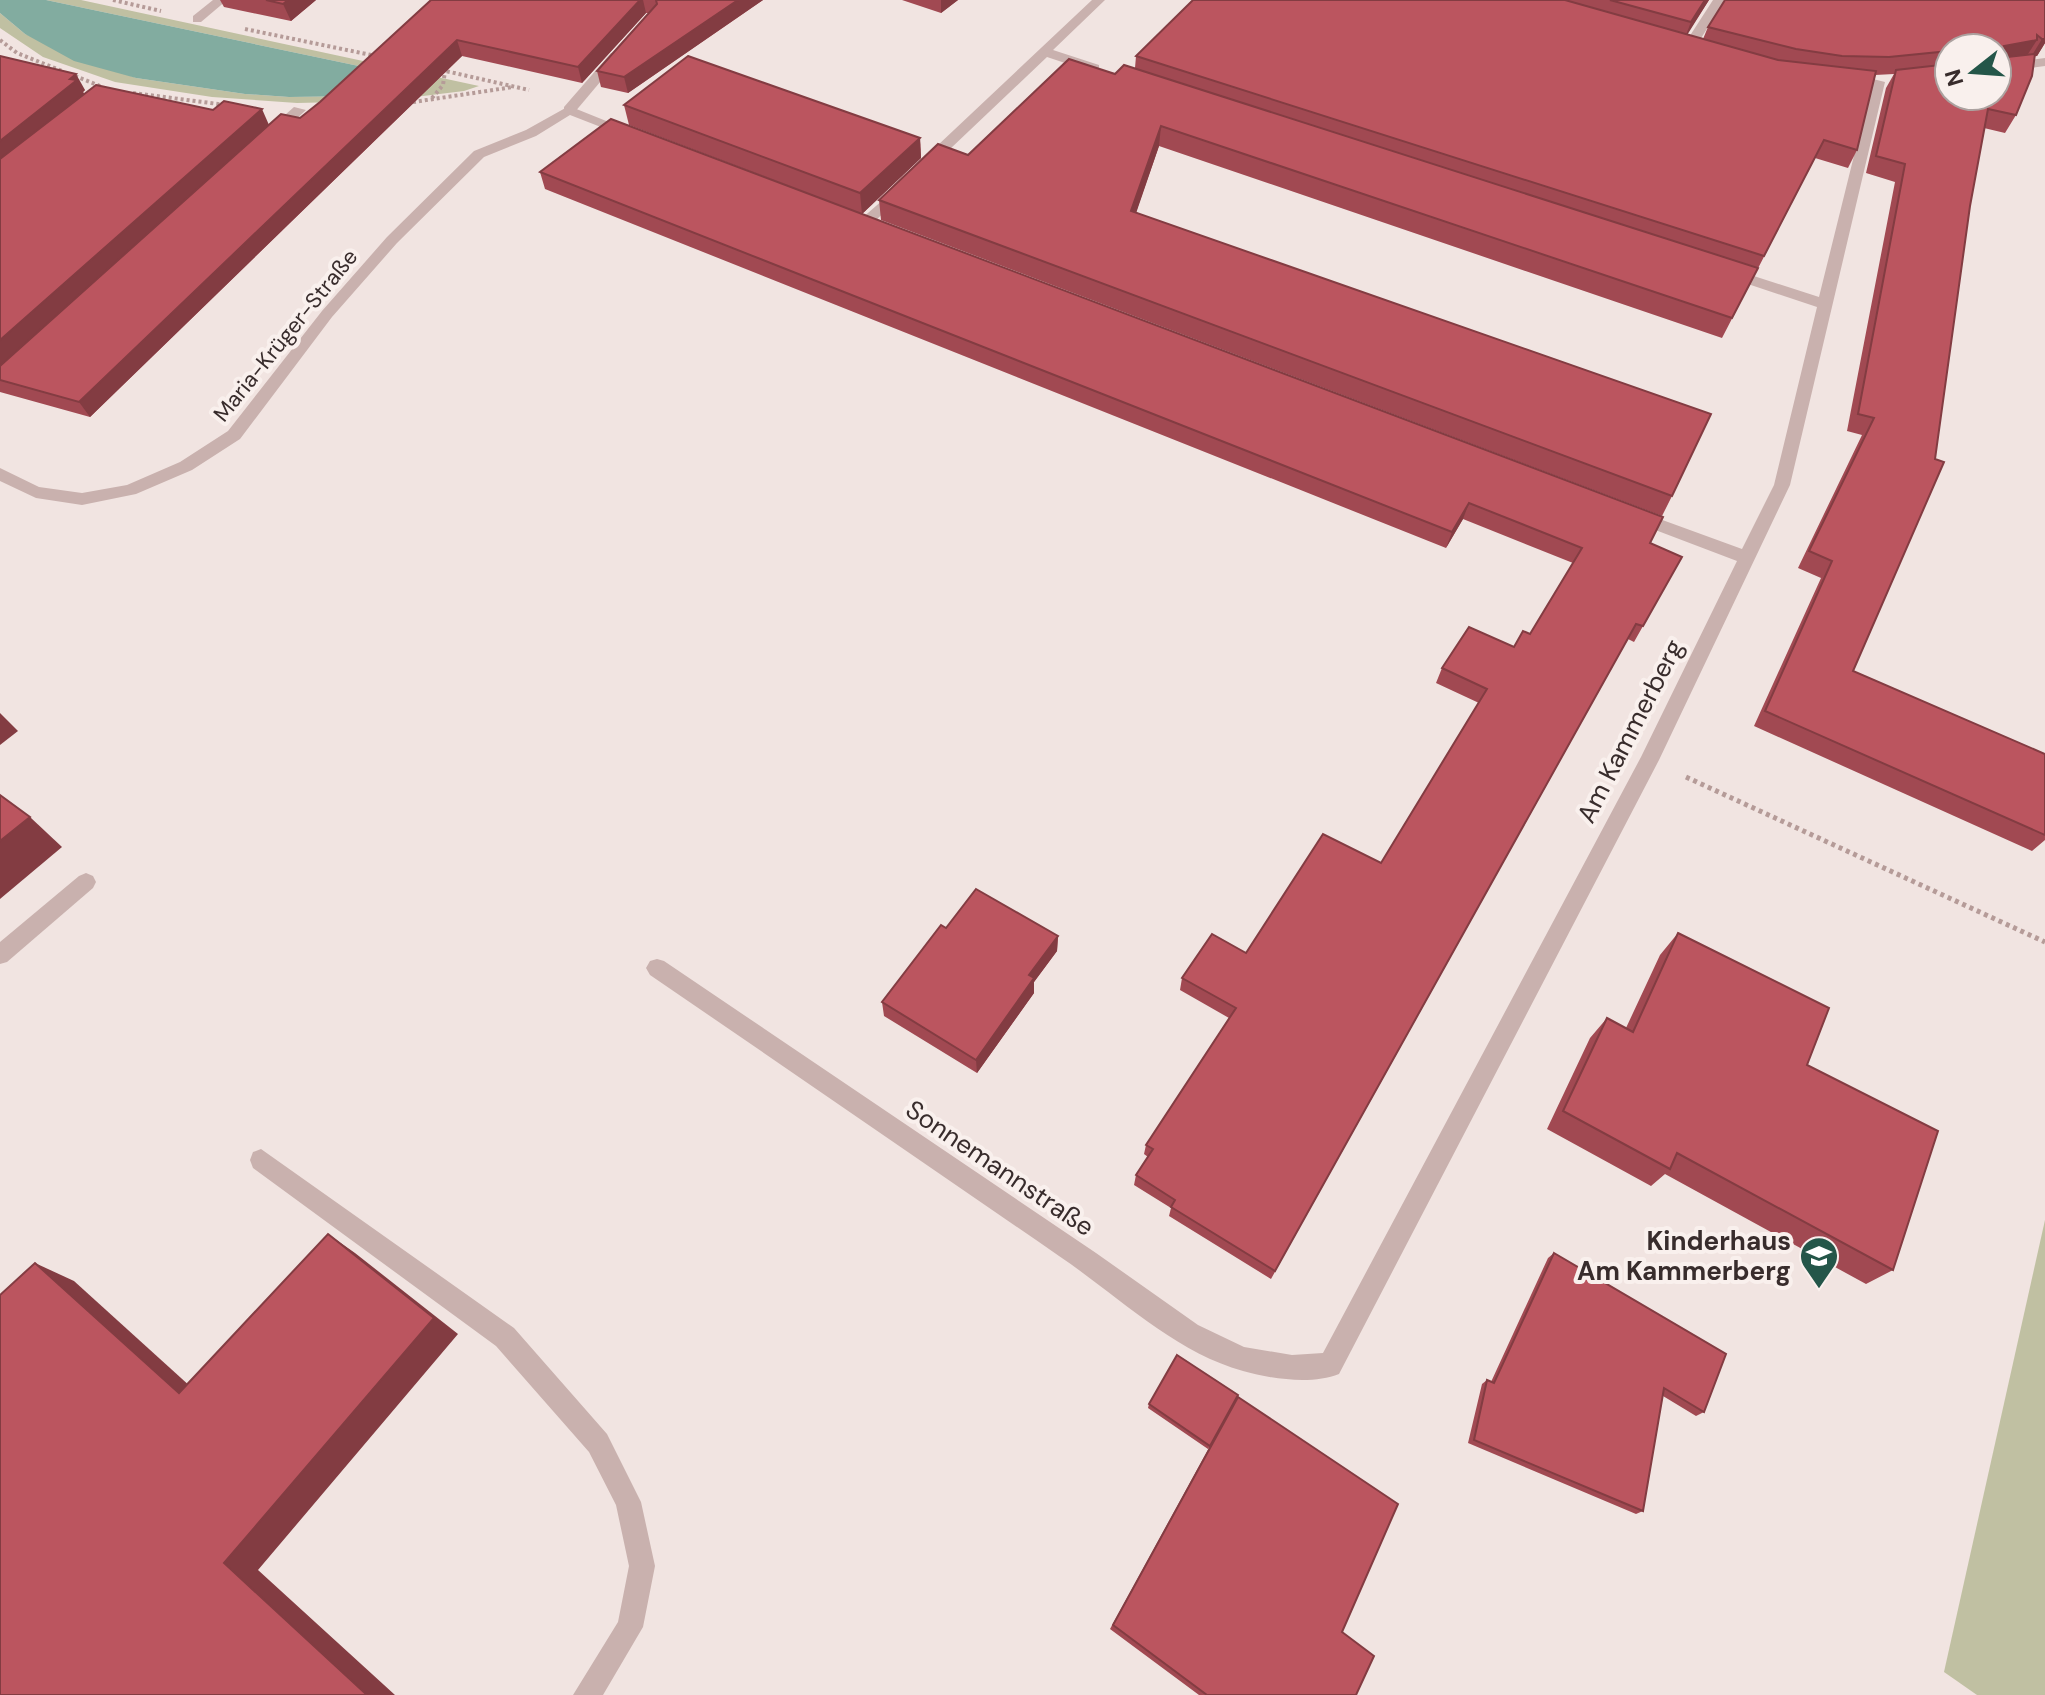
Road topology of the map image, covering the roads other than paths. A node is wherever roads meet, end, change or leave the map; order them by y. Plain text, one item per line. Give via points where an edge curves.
1 (221, 0) edge
2 (1099, 0) edge
3 (1719, 0) edge
4 (197, 19) road end
5 (1674, 44) edge
6 (625, 47) edge
7 (1042, 51) junction
8 (2045, 62) edge
9 (2013, 66) edge
10 (1103, 71) edge
11 (1879, 82) edge
12 (299, 110) dead end
13 (569, 110) junction
14 (643, 138) edge
15 (260, 146) edge
16 (866, 222) edge
17 (1704, 265) edge
18 (1825, 304) junction
19 (0, 474) edge
20 (1612, 507) edge
21 (1747, 558) junction
22 (86, 882) dead end
23 (0, 955) edge
24 (657, 968) dead end
25 (261, 1160) dead end
26 (1330, 1365) joint
27 (587, 1695) edge

1 - 4 street
2 - 7 street
3 - 5 street via 1695,50
6 - 13 street, Maria-Krüger-Straße
7 - 10 street
7 - 16 street
8 - 9 street
11 - 18 street, Am Kammerberg
12 - 15 street
13 - 14 street
13 - 19 street, Maria-Krüger-Straße via 479,154 327,314 234,435 186,466 130,490 82,499 36,492
17 - 18 street
18 - 21 street, Am Kammerberg via 1782,485
20 - 21 street
21 - 26 street, Am Kammerberg via 1649,760
22 - 23 street
24 - 26 street, Sonnemannstraße via 1189,1334 1243,1359 1292,1367
25 - 27 street via 505,1337 598,1443 628,1502 642,1566 630,1627

